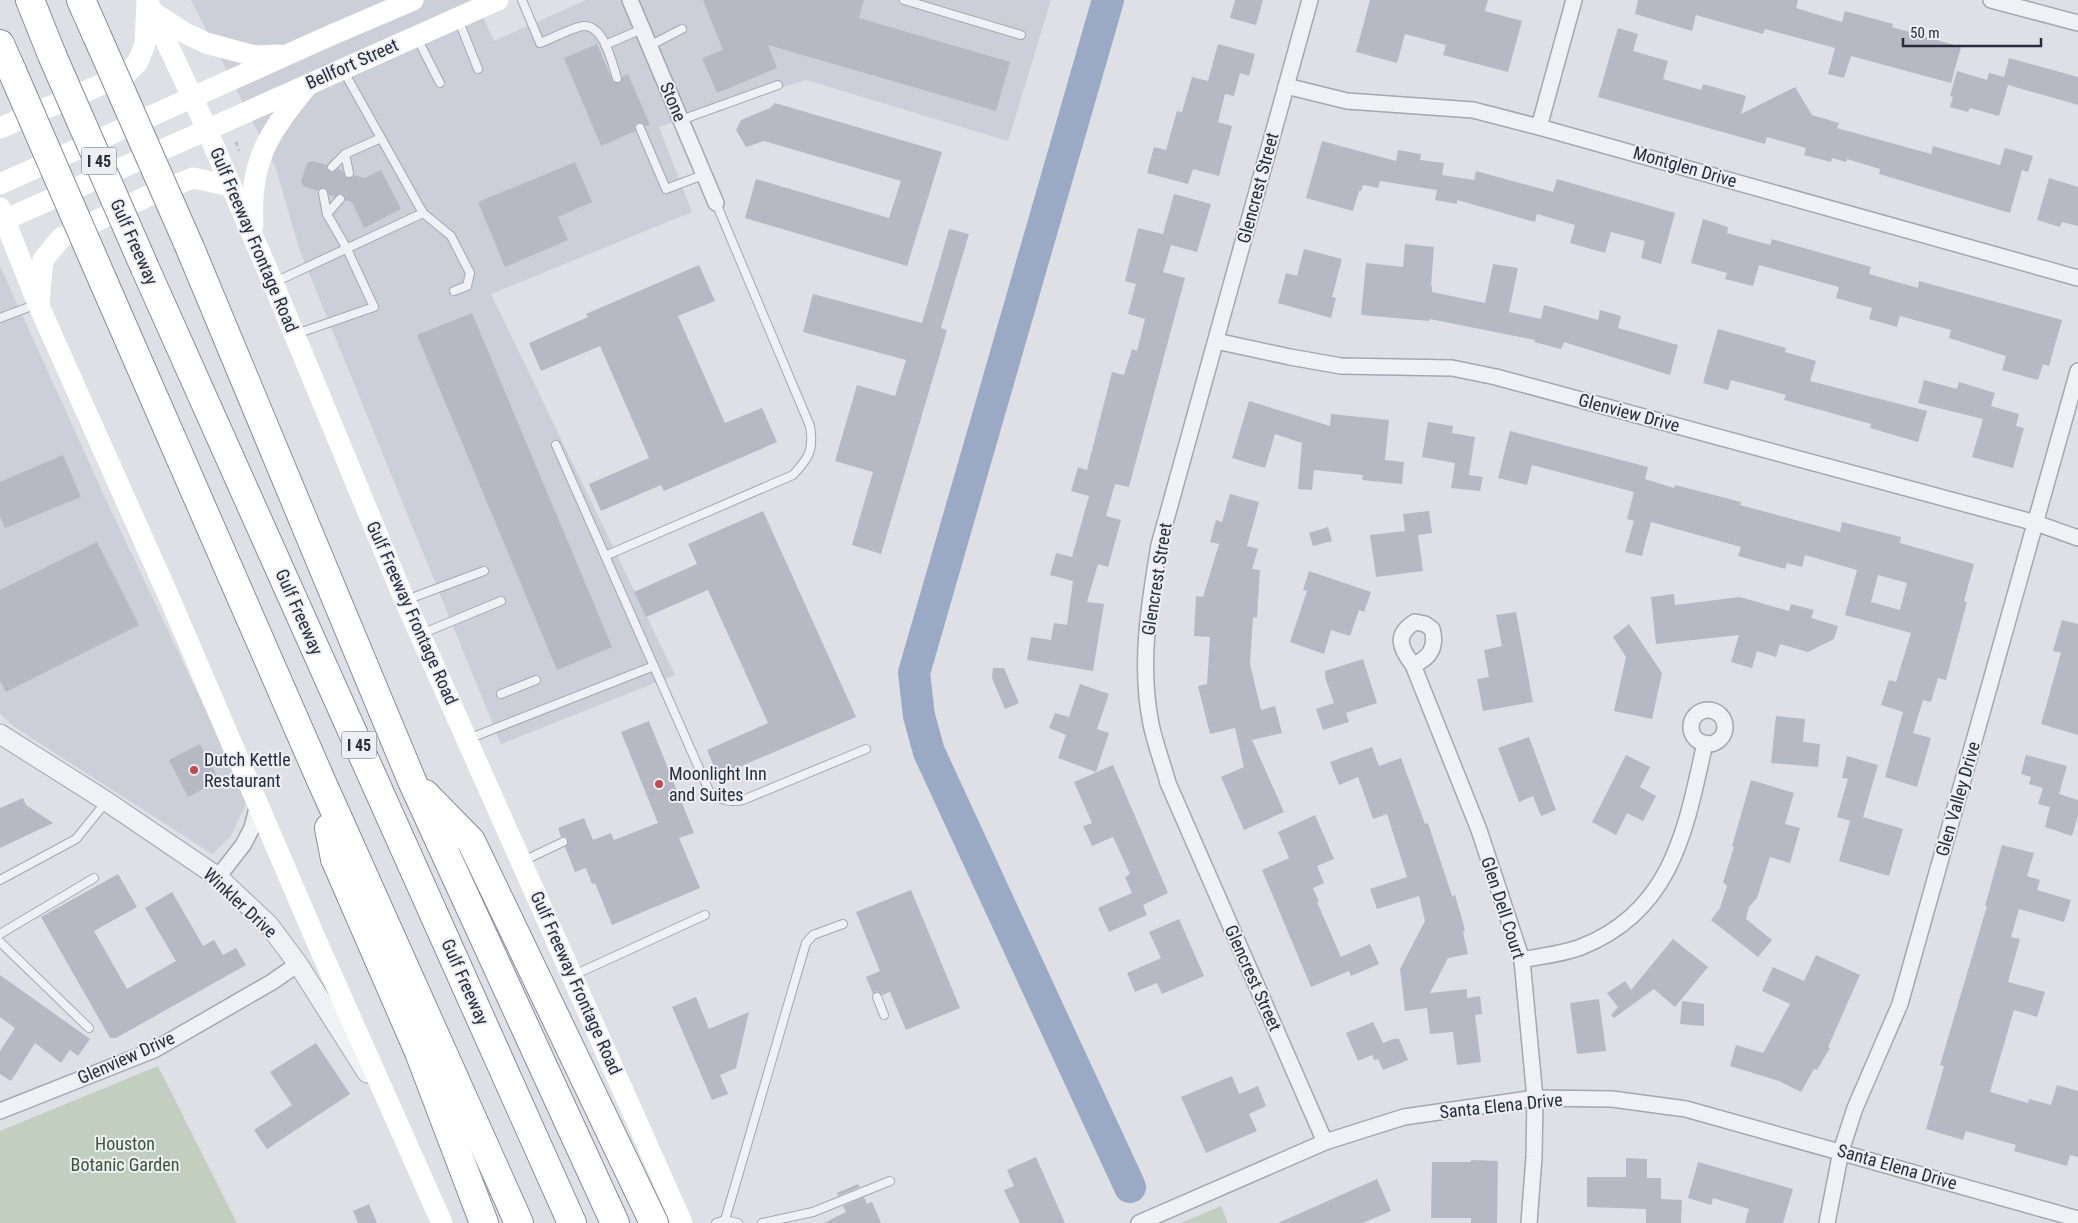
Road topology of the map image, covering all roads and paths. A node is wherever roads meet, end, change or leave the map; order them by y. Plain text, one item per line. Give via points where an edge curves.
1 (30, 0) edge
2 (81, 0) edge
3 (413, 0) edge
4 (498, 0) edge
5 (522, 0) edge
6 (630, 0) edge
7 (904, 0) edge
8 (1310, 0) edge
9 (1574, 0) edge
10 (1992, 0) edge
11 (149, 4) edge
12 (458, 18) junction
13 (2078, 23) edge
14 (642, 29) junction
15 (682, 29) dead end
16 (1021, 35) dead end
17 (416, 36) junction
18 (0, 44) edge
19 (605, 45) junction
20 (649, 46) junction
21 (286, 55) junction
22 (342, 68) junction
23 (478, 68) dead end
24 (617, 78) dead end
25 (311, 82) junction
26 (440, 83) dead end
27 (778, 85) dead end
28 (1286, 86) junction
29 (192, 97) junction
30 (681, 120) junction
31 (1539, 127) junction
32 (0, 128) edge
33 (640, 128) dead end
34 (207, 129) junction
35 (381, 138) junction
36 (345, 154) junction
37 (332, 167) dead end
38 (348, 173) dead end
39 (704, 175) junction
40 (0, 184) edge
41 (231, 186) junction
42 (323, 193) dead end
43 (340, 198) dead end
44 (716, 204) joint
45 (423, 213) junction
46 (326, 214) junction
47 (2, 217) edge
48 (253, 238) junction
49 (347, 249) junction
50 (2078, 278) edge
51 (273, 283) junction
52 (454, 291) dead end
53 (38, 304) junction
54 (0, 318) edge
55 (294, 334) junction
56 (1216, 341) junction
57 (2078, 371) edge
58 (556, 445) dead end
59 (2036, 523) junction
60 (2078, 538) edge
61 (606, 556) junction
62 (484, 571) dead end
63 (405, 600) junction
64 (501, 601) dead end
65 (421, 634) junction
66 (1413, 665) dead end
67 (654, 666) junction
68 (536, 680) dead end
69 (501, 694) dead end
70 (0, 734) edge
71 (468, 739) junction
72 (1705, 744) dead end
73 (866, 749) dead end
74 (320, 778) junction
75 (412, 781) junction
76 (106, 801) junction
77 (258, 804) junction
78 (563, 842) dead end
79 (522, 862) junction
80 (218, 877) junction
81 (94, 878) dead end
82 (0, 880) edge
83 (706, 916) dead end
84 (843, 924) dead end
85 (0, 934) edge
86 (0, 942) edge
87 (1522, 960) junction
88 (298, 964) junction
89 (572, 975) junction
90 (876, 998) dead end
91 (884, 1015) dead end
92 (89, 1028) dead end
93 (1535, 1098) junction
94 (0, 1111) edge
95 (395, 1116) junction
96 (1325, 1142) junction
97 (1842, 1151) junction
98 (890, 1181) dead end
99 (2078, 1219) edge
100 (725, 1220) junction
101 (442, 1223) edge
102 (484, 1223) edge
103 (519, 1223) edge
104 (572, 1223) edge
105 (615, 1223) edge
106 (654, 1223) edge
107 (682, 1223) edge
108 (716, 1223) edge
109 (738, 1223) edge
110 (762, 1223) edge
111 (1139, 1223) edge
112 (1529, 1223) edge
113 (1827, 1223) edge

1 - 104 highway, Gulf Freeway / I 45, bridge via 145,268
2 - 75 highway, Gulf Freeway / I 45, bridge via 190,248
3 - 21 main road, Bellfort Street
4 - 12 main road, Bellfort Street
5 - 19 lane via 540,43 582,26 601,34
6 - 14 street, Stone
7 - 16 lane
8 - 28 street, Glencrest Street
9 - 31 street
10 - 13 street
11 - 21 main road via 184,33 206,43 255,56
11 - 29 main road, Gulf Freeway Frontage Road
11 - 32 main road via 146,44 138,62 126,74
12 - 17 main road, Bellfort Street
12 - 23 lane
14 - 19 lane
14 - 20 street, Stone
15 - 20 lane
17 - 22 main road, Bellfort Street
17 - 26 lane
18 - 74 highway, I 45, bridge
19 - 24 lane
20 - 30 street, Stone
21 - 29 main road, Bellfort Street
22 - 25 main road, Bellfort Street
22 - 35 lane
25 - 34 main road, Bellfort Street
25 - 48 main road via 280,119 257,167 251,199
27 - 30 lane
28 - 31 street, Montglen Drive via 1347,101 1473,110
28 - 56 street, Glencrest Street
29 - 34 main road, Gulf Freeway Frontage Road
29 - 40 main road, Bellfort Street
30 - 39 street, Stone
31 - 50 street, Montglen Drive
33 - 39 lane via 666,189
34 - 41 main road, Gulf Freeway Frontage Road
34 - 47 main road, Bellfort Street
35 - 36 lane
35 - 45 lane
36 - 37 lane
36 - 38 lane
39 - 44 street, Stone
41 - 48 main road, Gulf Freeway Frontage Road
41 - 53 main road via 193,178 61,238 44,260
42 - 46 lane
43 - 46 lane
44 - 61 lane via 810,426 813,442 807,460 793,475
45 - 49 lane
45 - 52 lane via 451,236 470,273 467,286
46 - 49 lane
47 - 53 main road
48 - 51 main road, Gulf Freeway Frontage Road
49 - 51 lane
49 - 55 lane via 374,306
51 - 55 main road, Gulf Freeway Frontage Road
53 - 54 lane
53 - 77 main road
55 - 63 main road, Gulf Freeway Frontage Road
56 - 59 street, Glenview Drive via 1341,366 1452,368 1496,377
56 - 96 street, Glencrest Street via 1159,545 1151,590 1145,666 1151,724 1168,784
57 - 59 street, Glen Valley Drive
58 - 61 lane
59 - 60 street, Glenview Drive
59 - 97 street, Glen Valley Drive via 1900,1004 1855,1108
61 - 67 lane
62 - 63 lane
63 - 65 main road, Gulf Freeway Frontage Road
64 - 65 lane
65 - 71 main road, Gulf Freeway Frontage Road
66 - 87 street, Glen Dell Court via 1478,830
67 - 71 lane
67 - 73 lane via 710,793 722,800 743,800
68 - 69 lane
70 - 76 street, Winkler Drive
71 - 79 main road, Gulf Freeway Frontage Road
72 - 87 street via 1686,825 1670,868 1647,900 1628,919 1580,947
74 - 102 highway via 335,859 419,1052
74 - 103 highway, I 45
75 - 105 highway, Gulf Freeway / I 45
75 - 106 highway via 471,841
76 - 80 street, Winkler Drive
76 - 82 lane via 76,839
77 - 80 street via 252,828 243,845
77 - 95 main road
78 - 79 lane
79 - 89 main road, Gulf Freeway Frontage Road
80 - 88 street, Winkler Drive via 269,925
81 - 85 lane
83 - 89 lane
84 - 100 lane via 813,935 806,943
86 - 92 lane
87 - 93 street, Glen Dell Court
88 - 94 street, Glenview Drive via 154,1050
88 - 95 street, Winkler Drive
89 - 107 main road, Gulf Freeway Frontage Road
90 - 91 lane
93 - 96 street, Santa Elena Drive via 1404,1117
93 - 97 street, Santa Elena Drive via 1612,1099 1686,1109
93 - 112 street, Glen Dell Court
95 - 101 main road
96 - 111 street, Santa Elena Drive
97 - 99 street, Santa Elena Drive
97 - 113 street, Glen Valley Drive
98 - 110 lane via 813,1212
100 - 108 lane
100 - 109 lane

